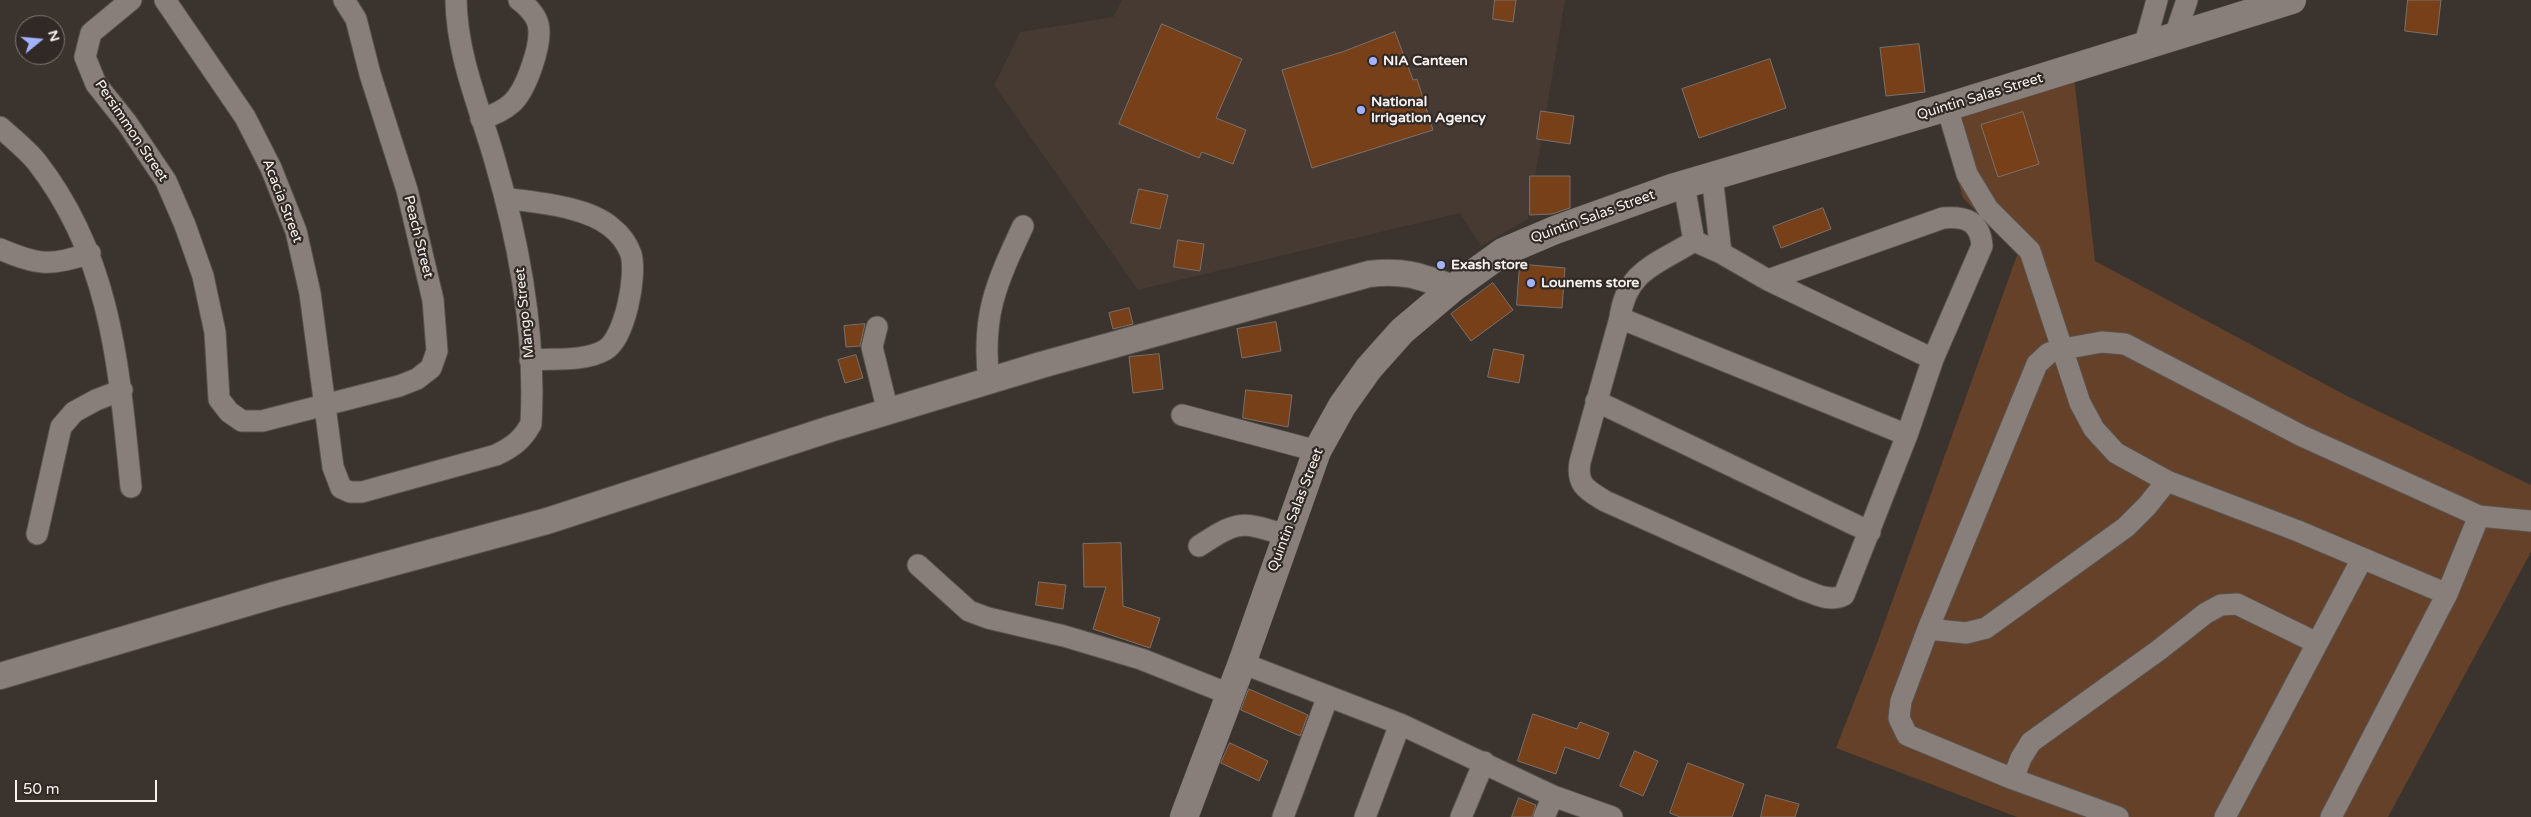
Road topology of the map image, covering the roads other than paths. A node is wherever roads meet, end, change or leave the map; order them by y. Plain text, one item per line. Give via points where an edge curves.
1 (131, 0) edge
2 (165, 0) edge
3 (344, 0) edge
4 (456, 0) edge
5 (519, 0) edge
6 (2157, 0) edge
7 (2187, 0) edge
8 (2292, 0) edge
9 (2175, 36) junction
10 (2144, 47) junction
11 (1947, 107) junction
12 (480, 119) junction
13 (0, 127) edge
14 (1712, 176) junction
15 (1684, 185) junction
16 (505, 198) junction
17 (1023, 226) dead end
18 (1694, 241) junction
19 (0, 249) edge
20 (90, 253) junction
21 (1721, 253) junction
22 (1768, 280) junction
23 (1453, 288) junction
24 (1620, 318) junction
25 (877, 327) dead end
26 (2062, 349) junction
27 (1933, 359) junction
28 (530, 360) junction
29 (989, 382) junction
30 (122, 390) junction
31 (1596, 401) junction
32 (324, 406) junction
33 (888, 412) junction
34 (1182, 414) dead end
35 (1907, 435) junction
36 (1317, 450) junction
37 (2167, 481) junction
38 (131, 486) dead end
39 (341, 488) joint
40 (2479, 516) junction
41 (2531, 521) edge
42 (1870, 532) junction
43 (37, 534) dead end
44 (1286, 535) junction
45 (1199, 546) dead end
46 (2362, 559) junction
47 (918, 565) dead end
48 (2447, 594) junction
49 (1928, 629) junction
50 (2317, 643) junction
51 (1242, 663) junction
52 (0, 676) edge
53 (1229, 694) junction
54 (1328, 696) junction
55 (1400, 724) junction
56 (1484, 762) junction
57 (2013, 779) junction
58 (1553, 796) junction
59 (1184, 817) edge
60 (1283, 817) edge
61 (1365, 817) edge
62 (1461, 817) edge
63 (1544, 817) edge
64 (1612, 817) edge
65 (2118, 817) edge
66 (2225, 817) edge
67 (2331, 817) edge

1 - 32 street, Persimmon Street via 92,33 86,58 96,84 128,123 166,181 185,225 203,276 215,332 219,399 242,421 262,421
2 - 32 street, Acacia Street via 245,117 271,168 296,231 310,293
3 - 32 street, Peach Street via 356,19 407,190 433,300 437,351 432,368 417,379
4 - 12 street, Mango Street via 456,24
5 - 12 street via 538,24 536,57 512,103
6 - 10 street
7 - 9 street
8 - 9 main road, Quintin Salas Street
9 - 10 main road, Quintin Salas Street
10 - 11 main road, Quintin Salas Street
11 - 14 main road, Quintin Salas Street
11 - 26 street via 1967,174 1988,209 2030,251
12 - 16 street, Mango Street
13 - 20 street via 34,160 68,206
14 - 15 main road, Quintin Salas Street
14 - 21 street
15 - 18 street
15 - 23 main road, Quintin Salas Street via 1555,230 1503,252
16 - 28 street, Mango Street via 524,287
16 - 28 street via 553,205 609,225 623,238 631,254 630,293 616,340 607,348 584,356
17 - 29 street via 993,297 985,349
18 - 21 street
18 - 24 street via 1640,273 1628,286
19 - 20 street via 32,262 50,263
20 - 30 street via 106,301
21 - 22 street
22 - 27 street
22 - 27 street via 1943,218 1965,219 1975,224 1981,234 1982,246
23 - 29 street via 1412,274 1368,274
23 - 36 main road, Quintin Salas Street via 1402,331 1368,368
24 - 31 street
24 - 35 street
25 - 33 street via 872,347
26 - 37 street via 2080,403 2094,429 2116,453
26 - 40 street via 2102,342 2125,344 2302,436
26 - 49 street via 2049,353 2037,364
27 - 35 street
28 - 39 street, Mango Street via 531,424 524,438 512,447 496,455 362,492
29 - 33 street
30 - 38 street
30 - 43 street via 74,412 61,427
31 - 42 street
31 - 42 street via 1578,473 1584,488 1605,500 1799,588 1830,598 1844,595
32 - 39 street, Acacia Street via 333,467
33 - 52 street via 547,521 274,595
34 - 36 street
35 - 42 street
36 - 44 main road, Quintin Salas Street
37 - 46 street
37 - 49 street via 2126,527 1986,628 1966,634
40 - 41 street
40 - 48 street
44 - 45 street via 1243,524 1232,525
44 - 51 main road, Quintin Salas Street
46 - 48 street
46 - 50 street
47 - 53 street via 969,611 1141,659
48 - 67 street
49 - 57 street via 1901,701 1899,718 1907,735
50 - 57 street via 2237,604 2222,605 2206,613 2031,742
50 - 66 street
51 - 53 main road, Quintin Salas Street
51 - 54 street
53 - 59 main road, Quintin Salas Street
54 - 55 street
54 - 60 street
55 - 56 street
55 - 61 street
56 - 58 street
56 - 62 street
57 - 65 street
58 - 63 street
58 - 64 street

